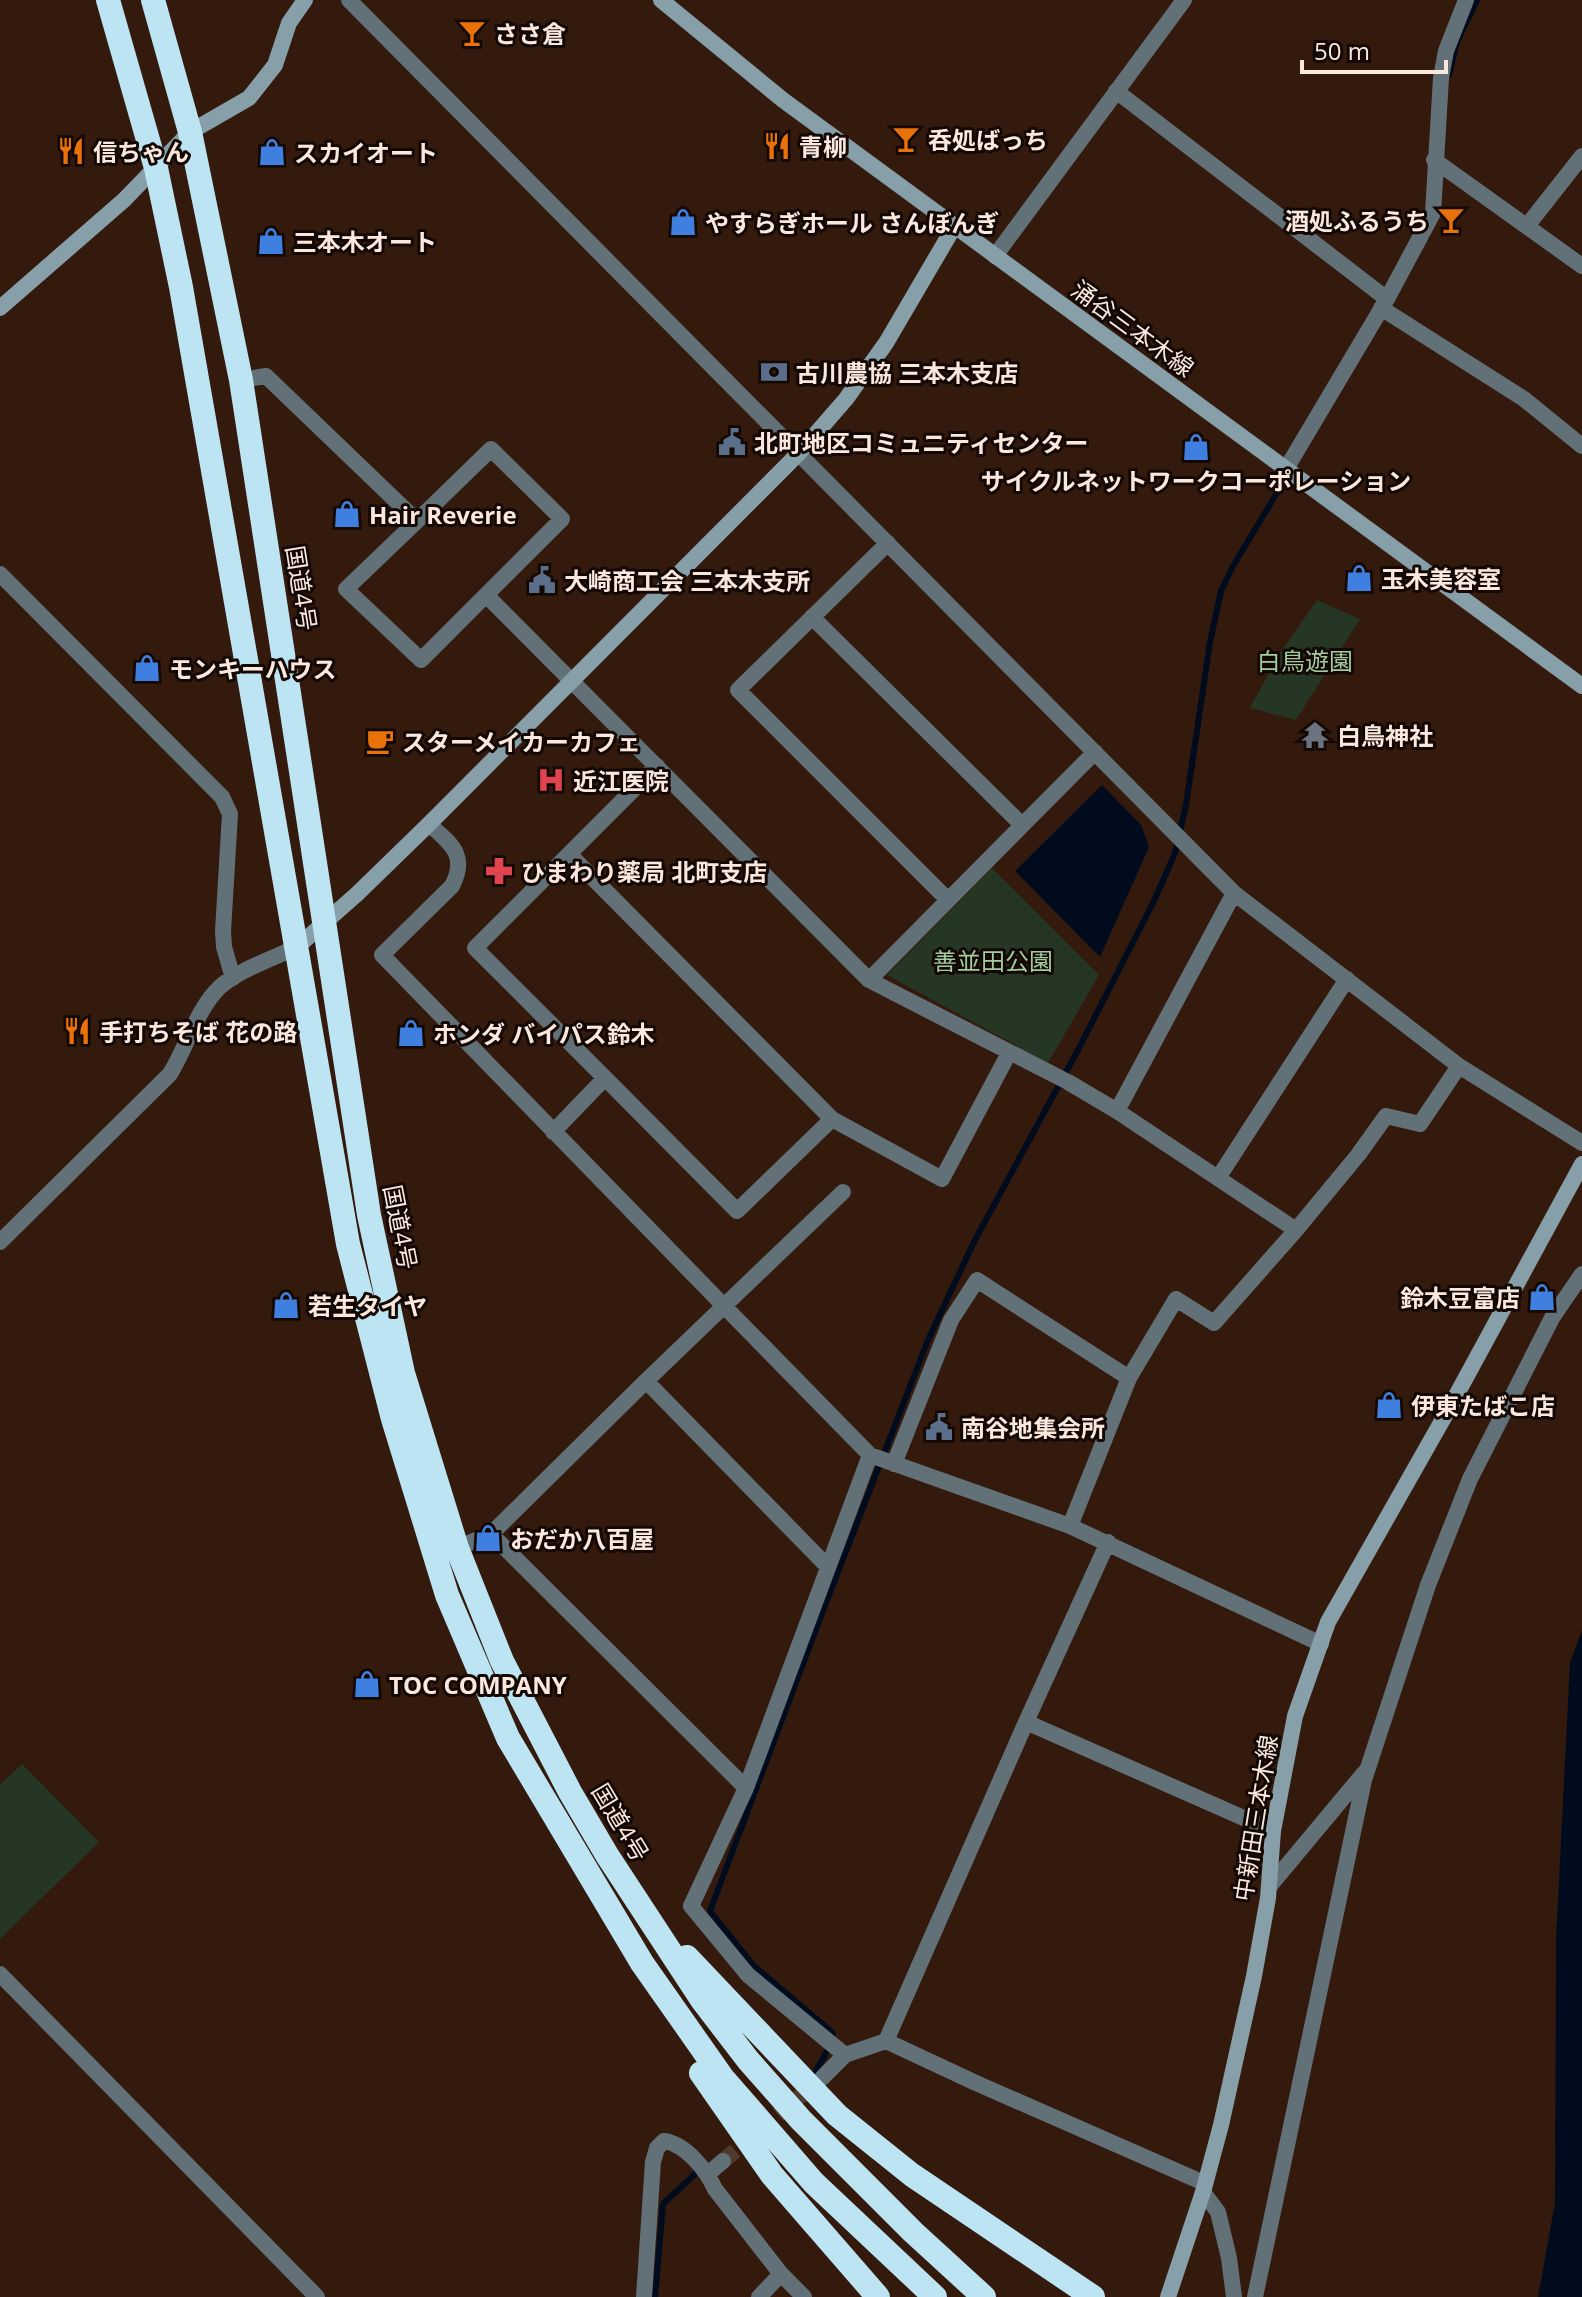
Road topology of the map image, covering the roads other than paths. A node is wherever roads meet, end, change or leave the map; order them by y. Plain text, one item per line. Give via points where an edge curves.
1 (108, 0) edge
2 (153, 0) edge
3 (305, 0) edge
4 (349, 0) edge
5 (661, 0) edge
6 (1184, 0) edge
7 (1466, 0) edge
8 (1116, 91) junction
9 (190, 132) junction
10 (1582, 156) edge
11 (1434, 160) junction
12 (156, 168) junction
13 (1527, 226) junction
14 (954, 227) junction
15 (995, 256) junction
16 (1582, 266) edge
17 (1384, 304) junction
18 (0, 308) edge
19 (241, 380) junction
20 (1582, 446) edge
21 (799, 453) junction
22 (1286, 469) junction
23 (417, 521) junction
24 (888, 543) junction
25 (0, 574) edge
26 (486, 595) junction
27 (812, 617) junction
28 (572, 683) junction
29 (1582, 686) edge
30 (1095, 752) junction
31 (657, 766) junction
32 (429, 824) junction
33 (1022, 825) junction
34 (570, 855) junction
35 (1234, 893) junction
36 (948, 900) junction
37 (326, 922) junction
38 (297, 947) junction
39 (233, 978) junction
40 (1347, 979) junction
41 (869, 980) junction
42 (1009, 1053) junction
43 (1459, 1066) junction
44 (605, 1078) junction
45 (1117, 1111) junction
46 (832, 1119) junction
47 (553, 1132) junction
48 (1582, 1143) edge
49 (1582, 1164) edge
50 (1218, 1178) junction
51 (843, 1192) dead end
52 (1296, 1230) junction
53 (0, 1242) edge
54 (1582, 1274) edge
55 (724, 1306) junction
56 (1129, 1378) junction
57 (646, 1381) junction
58 (883, 1460) junction
59 (1070, 1526) junction
60 (491, 1534) junction
61 (1108, 1542) junction
62 (457, 1548) junction
63 (828, 1567) junction
64 (1321, 1644) junction
65 (1026, 1722) junction
66 (1368, 1769) junction
67 (746, 1788) junction
68 (1273, 1831) junction
69 (570, 1845) junction
70 (1269, 1887) junction
71 (646, 1916) junction
72 (0, 1974) edge
73 (886, 2041) junction
74 (845, 2055) junction
75 (822, 2078) tunnel mouth
76 (723, 2161) tunnel mouth
77 (708, 2174) junction
78 (1204, 2188) junction
79 (781, 2274) junction
80 (317, 2297) edge
81 (644, 2297) edge
82 (759, 2297) edge
83 (804, 2297) edge
84 (878, 2297) edge
85 (935, 2297) edge
86 (984, 2297) edge
87 (1093, 2297) edge
88 (1168, 2297) edge
89 (1234, 2297) edge
90 (1255, 2297) edge

1 - 12 highway
2 - 9 highway, 国道4号
3 - 9 main road via 289,23 265,81 249,98
4 - 21 street
5 - 14 main road, 涌谷三本木線 via 740,67
6 - 8 street
7 - 11 street via 1446,51
8 - 15 street
8 - 17 street
9 - 12 main road
9 - 19 highway, 国道4号
10 - 13 street
11 - 13 street
11 - 17 street via 1433,213
12 - 18 main road
12 - 38 highway
13 - 16 street
14 - 15 main road, 涌谷三本木線
14 - 21 main road via 886,343
15 - 22 main road, 涌谷三本木線
17 - 20 street via 1524,399
17 - 22 street
19 - 23 street via 266,376
19 - 37 highway, 国道4号
21 - 24 street
21 - 28 main road
22 - 29 main road, 涌谷三本木線
23 - 26 street via 346,589 421,660
23 - 26 street via 491,449 562,519
24 - 27 street
24 - 30 street
25 - 39 street via 222,797 230,814 223,931
26 - 28 street
27 - 33 street
27 - 36 street via 738,690
28 - 31 street
28 - 32 main road
30 - 33 street
30 - 35 street
31 - 34 street
31 - 41 street
32 - 37 main road
32 - 47 street via 454,846 458,875 382,955
33 - 36 street
34 - 44 street via 475,948
34 - 46 street
35 - 40 street
35 - 45 street
36 - 41 street
37 - 38 main road
37 - 62 highway, 国道4号 via 383,1285 407,1387
38 - 39 street
38 - 69 highway via 348,1244 437,1566 508,1738
39 - 53 street via 205,1006 170,1074
40 - 43 street
40 - 50 street
41 - 42 street
42 - 45 street
42 - 46 street via 942,1179
43 - 48 street
43 - 52 street via 1420,1124 1386,1116
44 - 46 street via 737,1211
44 - 47 street
45 - 50 street
47 - 55 street
49 - 64 main road, 中新田三本木線
50 - 52 street
51 - 55 street
52 - 56 street via 1214,1323 1176,1299
54 - 66 street via 1552,1318 1470,1479 1428,1585
55 - 57 street
55 - 58 street
56 - 58 street via 977,1280 951,1320
56 - 59 street
57 - 60 street
57 - 63 street
58 - 59 street
58 - 63 street
59 - 61 street
60 - 62 street
60 - 67 street
61 - 64 street
61 - 65 street
62 - 71 highway, 国道4号 via 502,1661 537,1731
63 - 67 street
64 - 68 main road, 中新田三本木線 via 1295,1716
65 - 68 street
65 - 73 street
66 - 70 street
66 - 90 street
67 - 74 street via 691,1906 748,1975
68 - 70 main road, 中新田三本木線
69 - 84 highway via 630,1972 772,2175
69 - 85 highway via 642,1963 722,2077 814,2183
70 - 78 main road, 中新田三本木線 via 1237,2057
71 - 86 highway, 国道4号 via 702,2000 792,2110
71 - 87 highway via 837,2115 912,2175
72 - 80 street
73 - 74 street
73 - 78 street
74 - 75 street
76 - 77 street
77 - 79 street
77 - 81 street via 676,2142 664,2141 657,2148
78 - 88 main road, 中新田三本木線
78 - 89 street via 1218,2212
79 - 82 street
79 - 83 street

